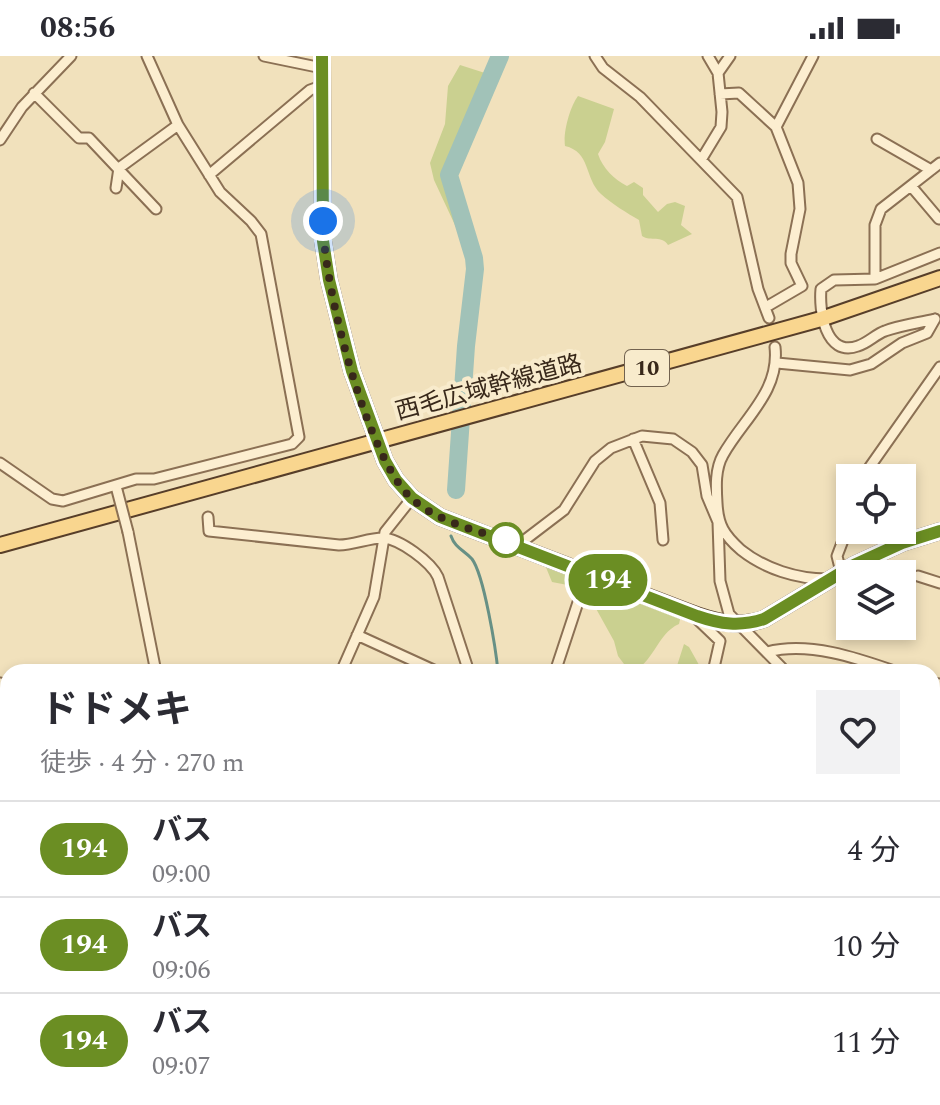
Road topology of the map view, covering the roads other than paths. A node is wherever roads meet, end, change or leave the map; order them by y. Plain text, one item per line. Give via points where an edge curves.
1 (71, 56) edge
2 (147, 56) edge
3 (264, 56) edge
4 (595, 56) edge
5 (708, 56) edge
6 (730, 56) edge
7 (813, 56) edge
8 (322, 62) edge
9 (718, 73) junction
10 (321, 86) junction
11 (34, 93) junction
12 (720, 94) junction
13 (178, 125) junction
14 (776, 127) junction
15 (1, 137) edge
16 (877, 139) dead end
17 (701, 160) junction
18 (936, 167) edge
19 (119, 168) junction
20 (209, 175) junction
21 (911, 186) junction
22 (116, 188) dead end
23 (156, 209) dead end
24 (939, 219) edge
25 (940, 253) edge
26 (940, 278) edge
27 (875, 279) junction
28 (766, 307) junction
29 (769, 318) dead end
30 (821, 319) junction
31 (775, 347) dead end
32 (777, 363) junction
33 (940, 367) edge
34 (633, 439) junction
35 (376, 441) junction
36 (0, 463) edge
37 (872, 464) edge
38 (116, 488) junction
39 (412, 498) junction
40 (208, 517) dead end
41 (718, 522) junction
42 (939, 533) edge
43 (384, 538) junction
44 (663, 540) dead end
45 (842, 544) edge
46 (0, 545) edge
47 (522, 546) junction
48 (588, 572) junction
49 (834, 576) junction
50 (918, 576) dead end
51 (940, 583) edge
52 (697, 616) junction
53 (740, 624) junction
54 (357, 635) junction
55 (767, 652) junction
56 (154, 664) edge
57 (344, 664) edge
58 (420, 664) edge
59 (466, 664) edge
60 (558, 664) edge
61 (715, 664) edge
62 (778, 664) edge
63 (872, 664) edge

1 - 11 street
2 - 13 street
3 - 8 street
4 - 17 street
5 - 9 street
6 - 9 street
7 - 14 street
8 - 10 main road
9 - 12 street
10 - 20 street
10 - 35 main road via 325,261 352,371
11 - 15 street
11 - 19 street
12 - 14 street via 739,93
12 - 17 street via 721,127
13 - 19 street
13 - 20 street
14 - 28 street via 798,183 800,209 791,263 802,286
16 - 18 street
17 - 28 street via 737,197
18 - 21 street
19 - 22 street
19 - 23 street
20 - 38 street via 263,239 299,437 292,444
21 - 24 street
21 - 27 street via 877,216
25 - 27 street
26 - 30 main road, 西毛広域幹線道路 / 10
27 - 30 street via 834,280 821,289
28 - 29 street
30 - 32 street via 836,344 847,348 884,331 935,319 927,333 861,369
30 - 35 main road, 西毛広域幹線道路 / 10
31 - 32 street
32 - 41 street via 755,411 722,456 717,472
33 - 37 street
34 - 41 street via 673,439 692,452 702,465
34 - 44 street via 660,503
34 - 47 street via 595,461 564,510
35 - 39 main road
35 - 46 main road, 西毛広域幹線道路 / 10
36 - 38 street via 52,499
38 - 56 street, bridge
39 - 43 street
39 - 47 main road via 440,517
40 - 43 street via 209,531 339,545
41 - 49 street via 731,541 765,565 789,575
41 - 53 street via 724,602
42 - 49 main road via 902,543
43 - 54 street via 374,597
43 - 59 street via 420,555 435,570
45 - 49 street
47 - 48 main road
48 - 52 main road
48 - 60 street
49 - 53 main road via 777,612
50 - 51 street
52 - 53 main road
52 - 61 street via 720,641
53 - 55 street
54 - 57 street
54 - 58 street
55 - 62 street
55 - 63 street via 810,650

